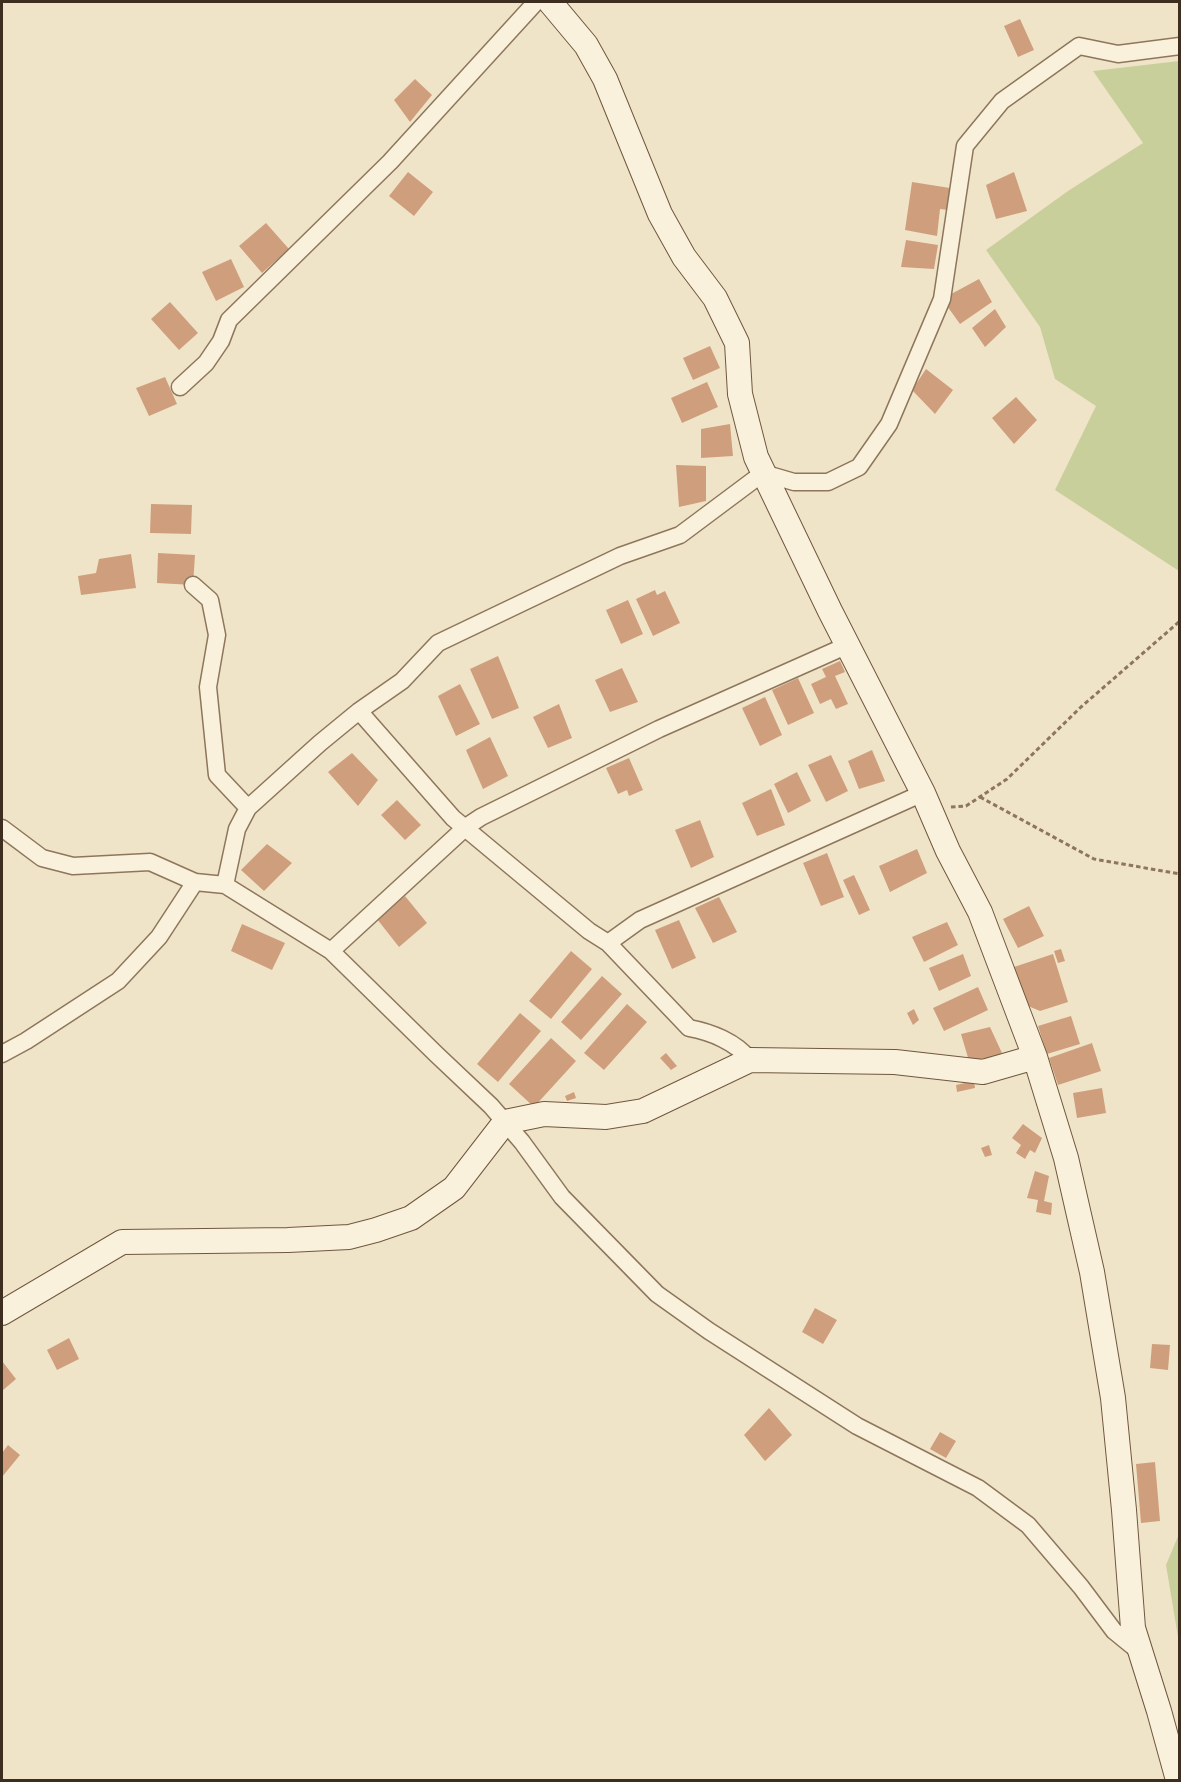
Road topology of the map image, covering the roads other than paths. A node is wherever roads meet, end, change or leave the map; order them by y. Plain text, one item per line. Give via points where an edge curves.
1 (536, 2) edge
2 (550, 2) edge
3 (1179, 46) edge
4 (180, 387) dead end
5 (763, 474) junction
6 (193, 585) dead end
7 (848, 645) junction
8 (359, 711) junction
9 (927, 801) junction
10 (248, 808) junction
11 (466, 827) junction
12 (2, 828) edge
13 (195, 882) junction
14 (225, 885) junction
15 (608, 943) junction
16 (331, 951) junction
17 (2, 1054) edge
18 (1035, 1057) junction
19 (750, 1060) junction
20 (505, 1122) junction
21 (2, 1313) edge
22 (1141, 1653) junction
23 (1178, 1780) edge

1 - 4 street via 390,162 229,320 206,363
2 - 5 street via 586,45 605,79 660,214 684,257 715,298 737,343 740,394
3 - 5 street via 1118,54 1079,46 1002,100 965,146 942,299 889,424 859,467 828,482 794,482
5 - 7 street
5 - 8 street via 680,535 620,556 438,644 402,681
6 - 10 street via 210,600 217,635 208,687 217,775
7 - 9 street
7 - 11 street via 659,729
8 - 10 street
8 - 11 street via 453,818
9 - 15 street via 640,920
9 - 18 street via 980,912
10 - 14 street via 237,830
11 - 15 street
11 - 16 street
12 - 13 street via 42,858 73,866 150,862
13 - 14 street
13 - 17 street via 159,937 118,981
14 - 16 street
15 - 19 street via 689,1028 705,1031 742,1050
16 - 20 street
18 - 19 street via 983,1072 895,1062
18 - 22 street via 1066,1158 1092,1272 1113,1398 1133,1628
19 - 20 street via 643,1111 606,1117 544,1114
20 - 21 street via 454,1188 411,1218 349,1237 122,1242
20 - 22 street via 562,1197 657,1294 857,1426 978,1488 1028,1525 1114,1631
22 - 23 street

